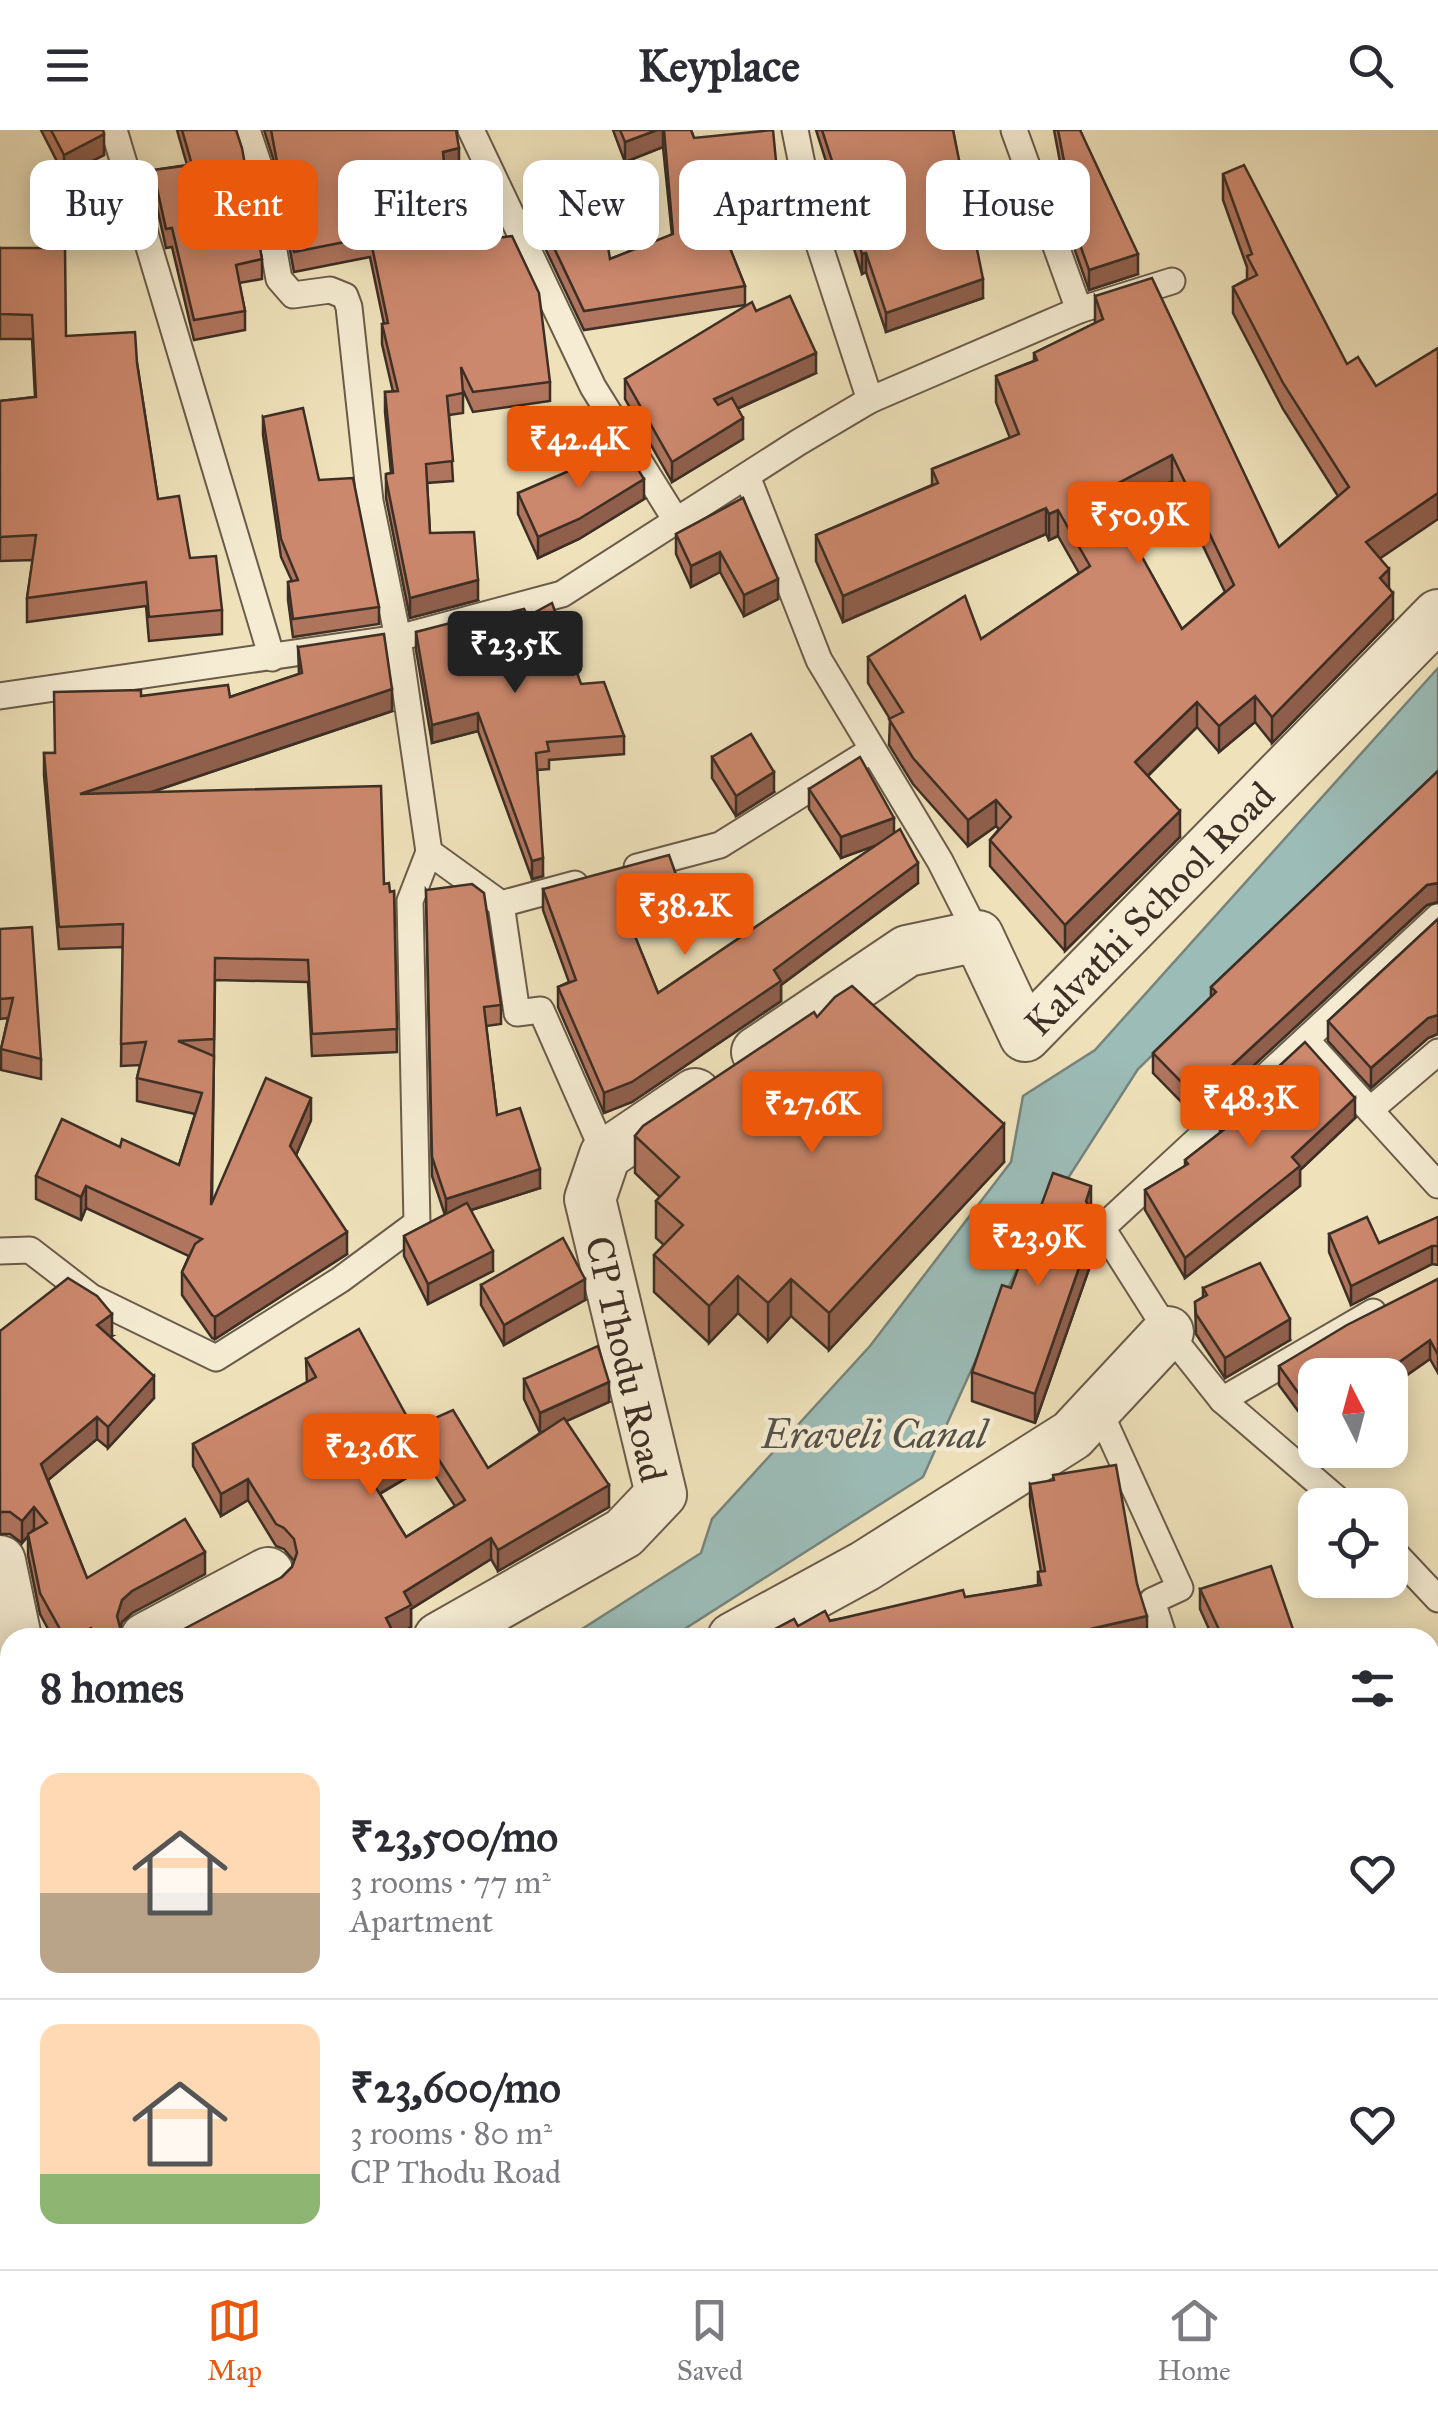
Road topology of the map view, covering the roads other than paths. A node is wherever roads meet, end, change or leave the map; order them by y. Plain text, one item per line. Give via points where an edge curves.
1 (114, 130) edge
2 (247, 130) edge
3 (471, 130) edge
4 (795, 130) edge
5 (1014, 130) edge
6 (1172, 281) dead end
7 (1080, 310) junction
8 (870, 400) junction
9 (747, 476) junction
10 (677, 522) junction
11 (1438, 614) edge
12 (398, 638) junction
13 (272, 658) junction
14 (0, 696) edge
15 (872, 750) junction
16 (429, 852) junction
17 (501, 904) junction
18 (1438, 918) edge
19 (978, 936) junction
20 (1306, 1040) junction
21 (1438, 1052) edge
22 (1370, 1110) junction
23 (597, 1177) junction
24 (1438, 1185) edge
25 (0, 1251) edge
26 (1389, 1304) edge
27 (1168, 1332) junction
28 (1222, 1400) junction
29 (1098, 1408) junction
30 (1324, 1488) edge
31 (0, 1561) edge
32 (1408, 1567) edge
33 (268, 1573) dead end
34 (1438, 1599) edge
35 (14, 1628) edge
36 (165, 1628) edge
37 (457, 1628) edge
38 (752, 1628) edge
39 (1161, 1628) edge

1 - 13 lane
2 - 12 lane via 280,279 293,295 330,290 345,296 349,307 370,502
3 - 10 lane via 593,387
4 - 8 lane via 818,238
5 - 7 lane
6 - 7 lane
7 - 8 lane
8 - 9 lane
9 - 10 lane
9 - 15 lane via 819,660
10 - 12 lane via 562,594
11 - 19 street, Kalvathi School Road via 1025,1036
12 - 13 lane
12 - 16 lane
13 - 14 lane
15 - 17 lane via 720,844
15 - 19 lane
16 - 17 lane
16 - 25 lane via 410,901 417,1222 216,1358 91,1298 30,1250
17 - 23 lane via 517,1013 540,1010
18 - 20 lane
19 - 23 street via 907,950
20 - 22 lane
20 - 27 lane via 1102,1228
21 - 22 lane
22 - 24 lane
23 - 37 street, CP Thodu Road via 661,1494 624,1534
26 - 28 lane
27 - 28 lane
27 - 29 street
28 - 30 lane
29 - 38 street via 1072,1435
29 - 39 lane via 1180,1588 1152,1601
31 - 35 street
32 - 34 lane
33 - 36 street

